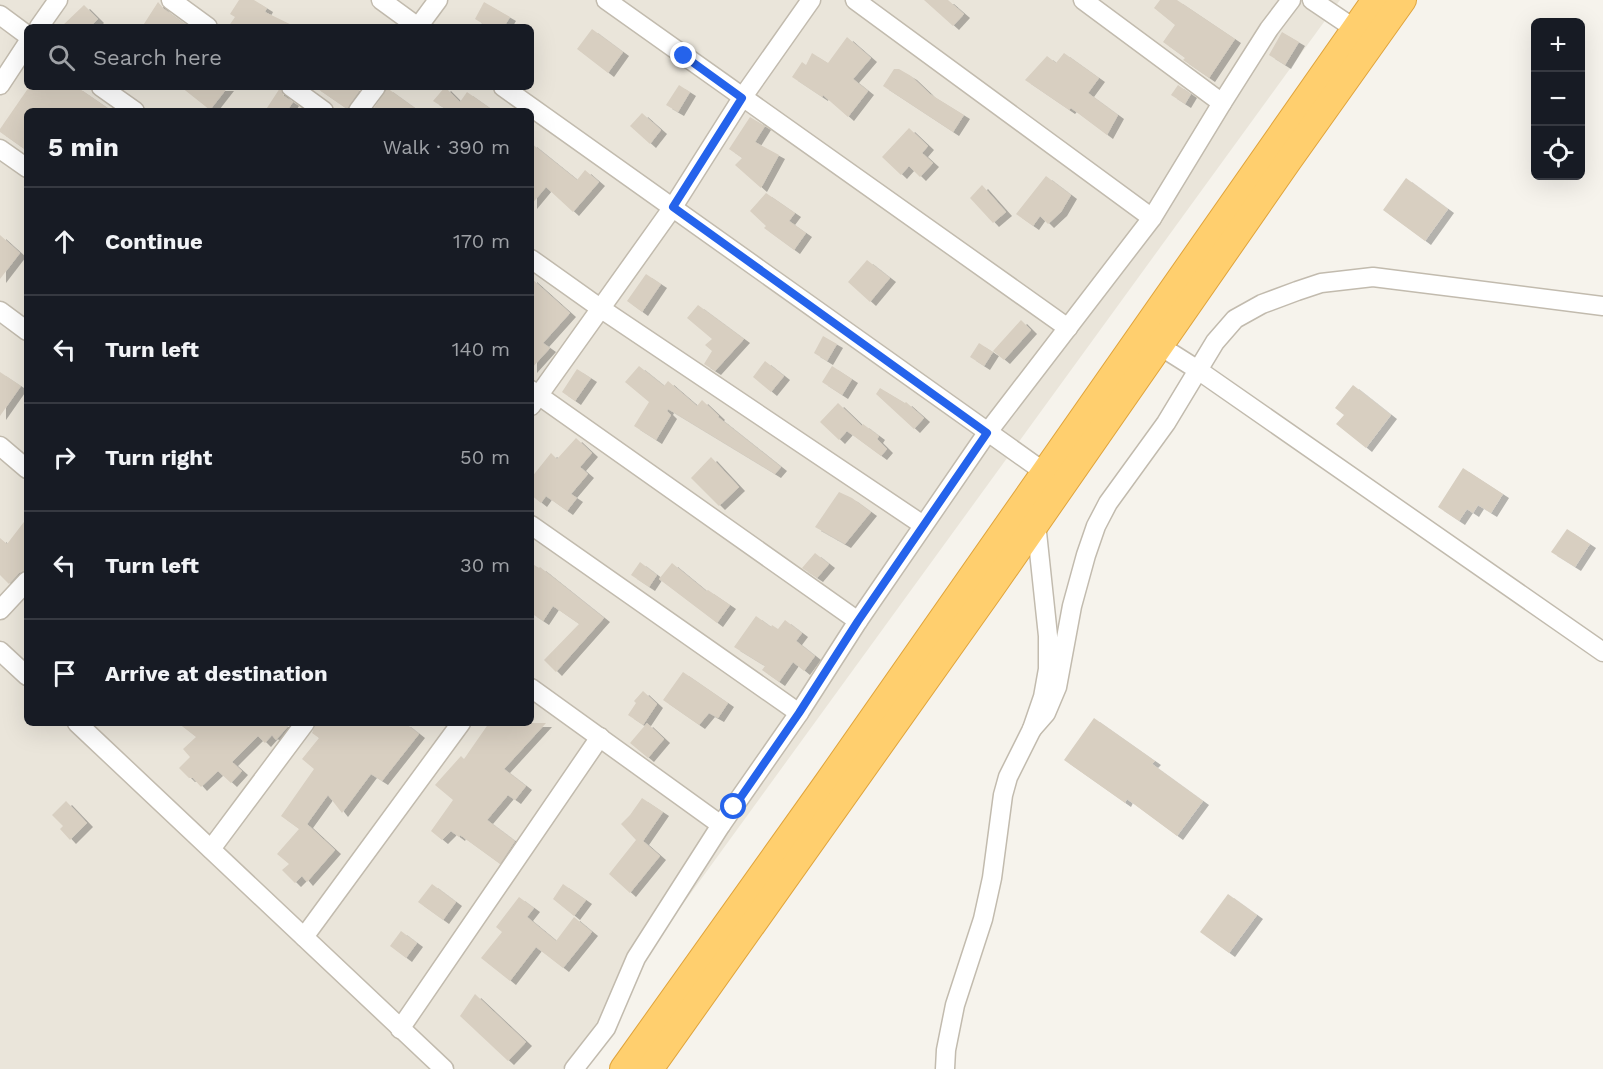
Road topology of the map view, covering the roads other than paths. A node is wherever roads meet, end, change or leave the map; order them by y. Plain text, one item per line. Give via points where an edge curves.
1 (58, 0) edge
2 (171, 0) edge
3 (381, 0) edge
4 (438, 0) edge
5 (606, 0) edge
6 (811, 0) edge
7 (855, 0) edge
8 (1083, 0) edge
9 (1291, 0) edge
10 (1312, 0) edge
11 (1375, 0) edge
12 (1403, 0) edge
13 (0, 15) edge
14 (41, 24) edge
15 (204, 24) edge
16 (414, 24) edge
17 (420, 24) edge
18 (1355, 29) junction
19 (24, 33) edge
20 (24, 49) edge
21 (0, 85) edge
22 (105, 90) edge
23 (295, 90) edge
24 (373, 90) edge
25 (507, 90) edge
26 (742, 98) junction
27 (1222, 103) junction
28 (131, 108) edge
29 (320, 108) edge
30 (360, 108) edge
31 (533, 108) edge
32 (534, 109) edge
33 (0, 149) edge
34 (24, 166) edge
35 (673, 207) junction
36 (1152, 218) junction
37 (534, 261) edge
38 (1603, 306) edge
39 (600, 308) junction
40 (0, 311) edge
41 (1068, 328) junction
42 (24, 329) edge
43 (1160, 346) junction
44 (1198, 370) junction
45 (534, 397) edge
46 (987, 433) junction
47 (0, 446) edge
48 (24, 466) edge
49 (1053, 479) junction
50 (1036, 524) junction
51 (923, 525) junction
52 (534, 527) edge
53 (24, 584) edge
54 (0, 610) edge
55 (858, 621) junction
56 (0, 651) edge
57 (1603, 652) edge
58 (24, 673) edge
59 (534, 690) edge
60 (799, 713) junction
61 (80, 726) edge
62 (303, 726) edge
63 (459, 726) edge
64 (1032, 729) junction
65 (600, 737) junction
66 (721, 825) junction
67 (210, 849) junction
68 (304, 937) junction
69 (400, 1029) junction
70 (444, 1069) edge
71 (574, 1069) edge
72 (623, 1069) edge
73 (650, 1069) edge
74 (945, 1069) edge

1 - 14 street
2 - 15 street
3 - 16 street
4 - 17 street
5 - 26 street
6 - 26 street
7 - 36 street
8 - 27 street
9 - 27 street
10 - 18 street
11 - 18 highway
12 - 43 highway
13 - 19 street
18 - 49 highway
20 - 21 street
22 - 28 street
23 - 29 street
24 - 30 street
25 - 31 street
26 - 35 street
26 - 41 street
27 - 36 street
32 - 35 street
33 - 34 street
35 - 39 street
35 - 46 street
36 - 41 street
37 - 39 street
38 - 44 street via 1373,277 1322,283 1262,304 1235,319
39 - 45 street
39 - 51 street
40 - 42 street
41 - 46 street
43 - 44 street
43 - 49 highway
44 - 57 street
44 - 64 street via 1096,526 1074,595 1057,687 1046,713
45 - 55 street
46 - 49 street
46 - 51 street
47 - 48 street
49 - 50 highway
49 - 72 highway via 827,783
50 - 64 street via 1048,636 1043,697
50 - 73 highway
51 - 55 street
52 - 60 street
53 - 54 street
55 - 60 street
56 - 58 street
59 - 65 street
60 - 66 street
61 - 67 street
62 - 67 street
63 - 68 street
64 - 74 street via 1003,795 992,878 983,919 954,1005
65 - 66 street
65 - 69 street
66 - 71 street via 636,958 606,1028
67 - 68 street
68 - 69 street
69 - 70 street

